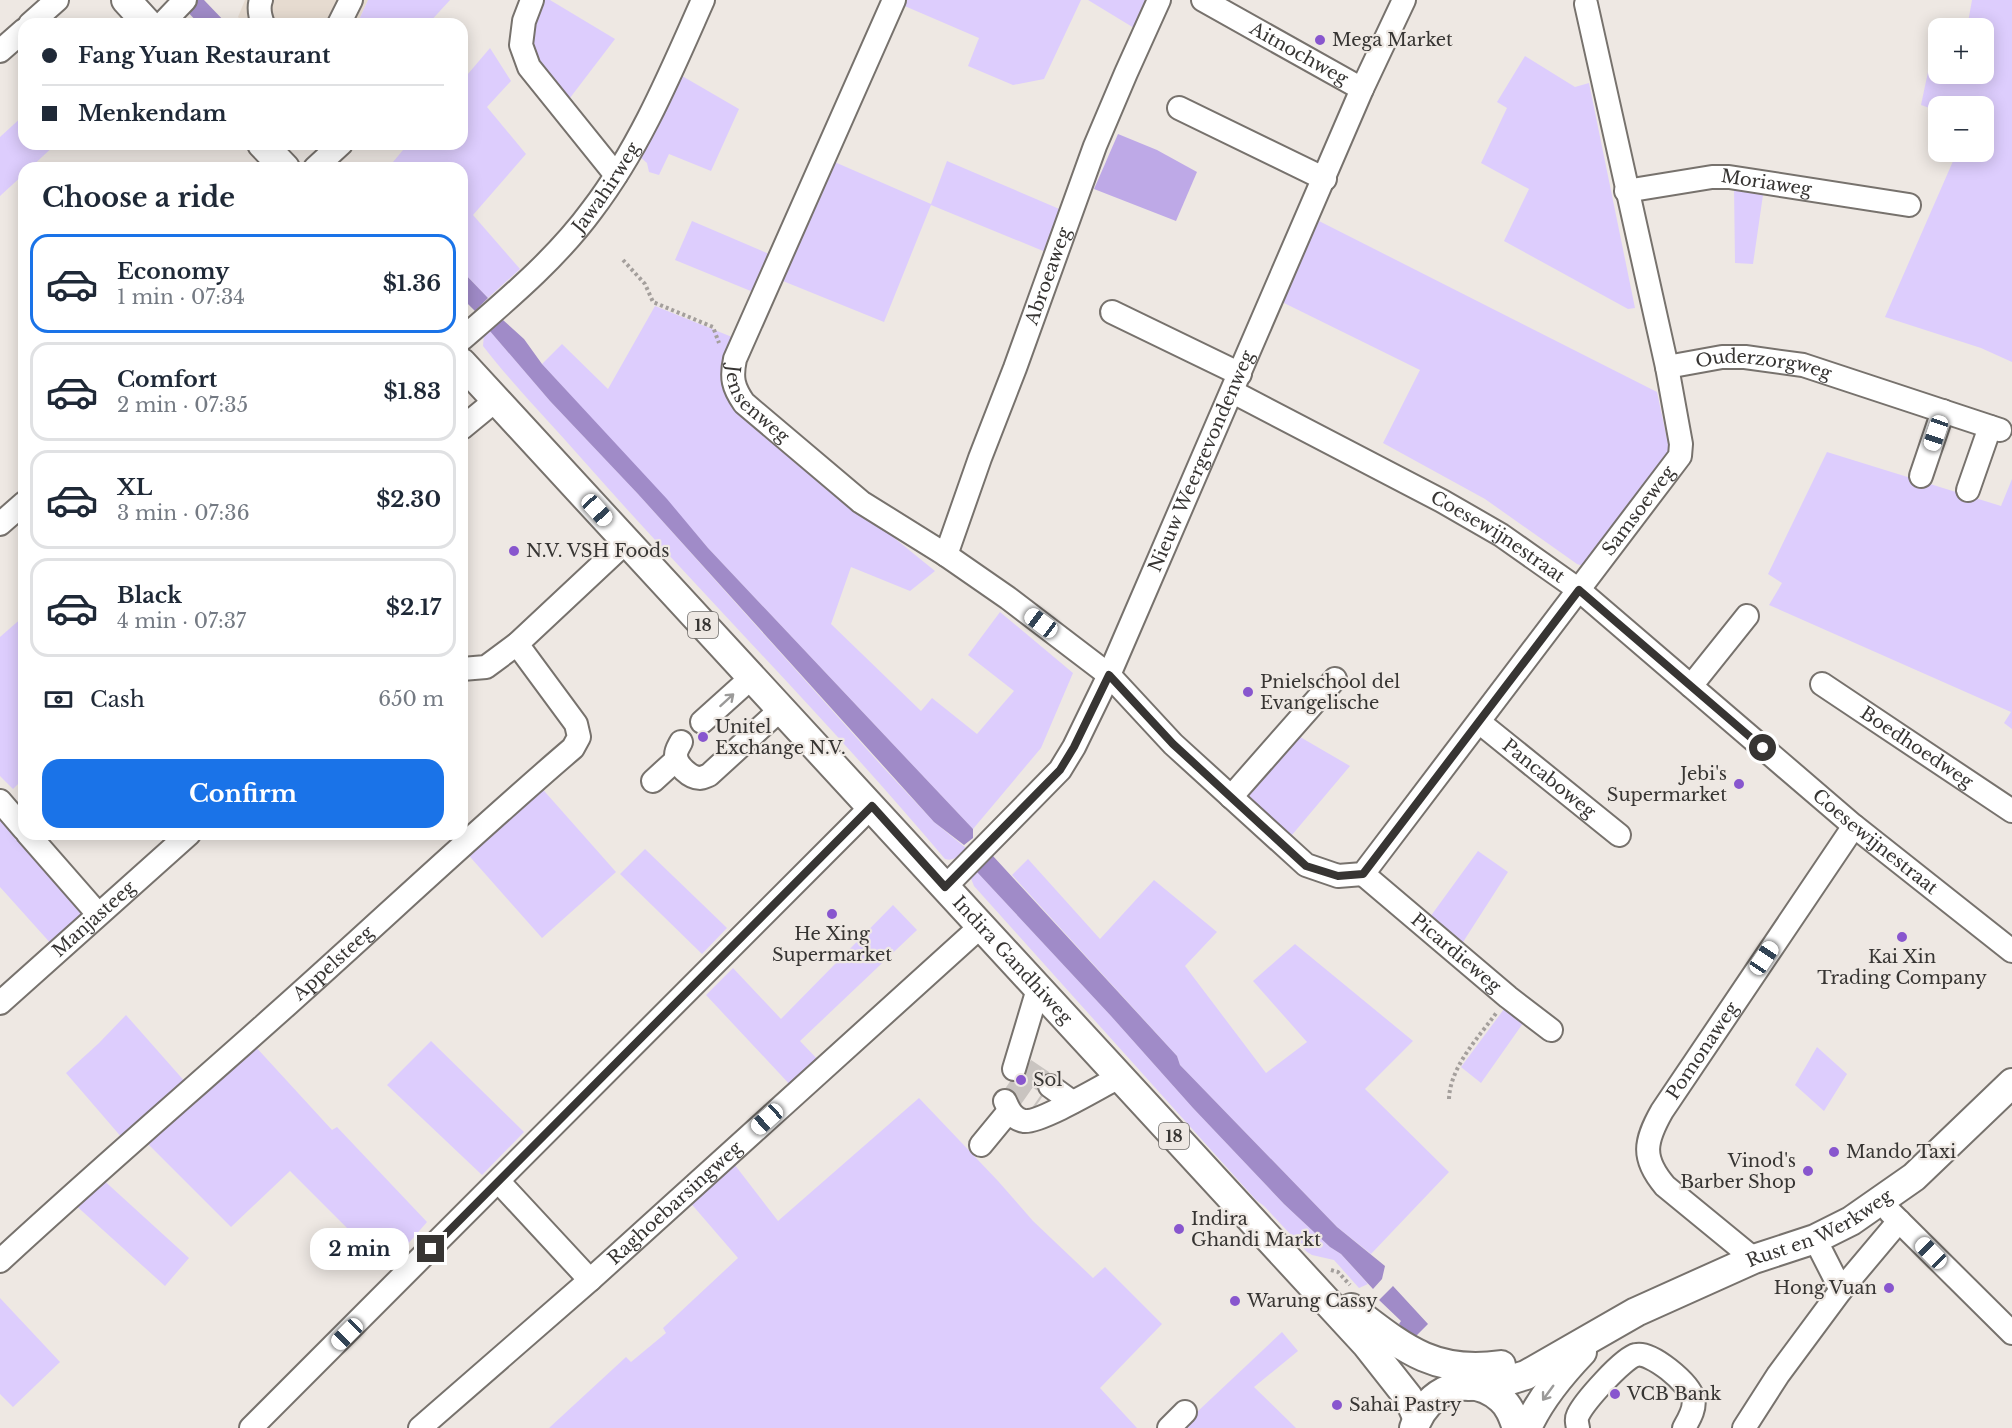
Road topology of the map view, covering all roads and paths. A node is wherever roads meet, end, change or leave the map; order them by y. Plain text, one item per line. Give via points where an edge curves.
1 (57, 0) edge
2 (126, 0) edge
3 (261, 0) edge
4 (351, 0) edge
5 (532, 0) edge
6 (703, 0) edge
7 (894, 0) edge
8 (1160, 0) edge
9 (1203, 0) edge
10 (1404, 0) edge
11 (1586, 4) dead end
12 (167, 16) edge
13 (37, 18) edge
14 (260, 18) edge
15 (342, 18) edge
16 (18, 35) edge
17 (0, 51) edge
18 (1362, 89) junction
19 (1179, 108) dead end
20 (268, 150) edge
21 (334, 150) edge
22 (279, 162) edge
23 (321, 162) edge
24 (616, 175) junction
25 (1324, 178) junction
26 (1626, 191) junction
27 (1909, 205) dead end
28 (622, 260) dead end
29 (1112, 312) dead end
30 (468, 334) edge
31 (1667, 367) junction
32 (468, 370) edge
33 (732, 373) junction
34 (1237, 383) junction
35 (496, 400) junction
36 (1943, 411) junction
37 (468, 423) edge
38 (1921, 476) dead end
39 (1968, 490) dead end
40 (18, 508) edge
41 (0, 524) edge
42 (626, 542) junction
43 (946, 555) junction
44 (1579, 590) junction
45 (1747, 616) dead end
46 (518, 644) junction
47 (468, 669) edge
48 (1109, 675) junction
49 (752, 677) junction
50 (1335, 679) dead end
51 (1822, 684) dead end
52 (1691, 686) junction
53 (782, 709) junction
54 (702, 722) dead end
55 (1479, 722) junction
56 (652, 781) dead end
57 (0, 782) edge
58 (0, 791) edge
59 (1232, 797) junction
60 (0, 801) edge
61 (872, 806) junction
62 (2012, 811) edge
63 (18, 822) edge
64 (1854, 826) junction
65 (1619, 835) dead end
66 (468, 839) edge
67 (33, 840) edge
68 (182, 840) edge
69 (466, 840) edge
70 (1363, 874) junction
71 (952, 880) junction
72 (98, 914) junction
73 (980, 927) junction
74 (2012, 951) edge
75 (1038, 989) junction
76 (1508, 997) junction
77 (0, 1003) edge
78 (1551, 1030) dead end
79 (1018, 1067) dead end
80 (1119, 1077) junction
81 (2010, 1091) edge
82 (1449, 1099) dead end
83 (981, 1145) dead end
84 (499, 1182) junction
85 (1880, 1201) junction
86 (1899, 1221) junction
87 (1815, 1239) junction
88 (1754, 1259) junction
89 (0, 1261) edge
90 (1320, 1277) junction
91 (590, 1280) junction
92 (1354, 1289) dead end
93 (1840, 1290) junction
94 (1330, 1305) junction
95 (1611, 1327) junction
96 (2012, 1333) edge
97 (1367, 1345) junction
98 (1462, 1387) junction
99 (1411, 1424) edge
100 (251, 1428) edge
101 (420, 1428) edge
102 (1517, 1428) edge
103 (1527, 1428) edge
104 (1578, 1428) edge
105 (1684, 1428) edge
106 (1744, 1428) edge

1 - 13 street
2 - 12 main road
3 - 14 street
4 - 15 street
5 - 24 street via 521,45 529,68
6 - 24 street, Jawahirweg via 677,60
7 - 33 street, Jensenweg
8 - 43 street, Abroeaweg via 1095,146
9 - 18 street, Aitnochweg
10 - 18 street, Nieuw Weergevondenweg
11 - 26 street, Samsoeweg
16 - 17 street
18 - 25 street, Nieuw Weergevondenweg
19 - 25 street
20 - 22 main road
21 - 23 street
24 - 30 street, Jawahirweg via 592,212 531,278
25 - 34 street, Nieuw Weergevondenweg
26 - 27 street, Moriaweg via 1729,177
26 - 31 street, Samsoeweg
28 - 33 path via 645,284 653,302 713,327
29 - 34 street, Coesewijnestraat
31 - 36 street, Ouderzorgweg via 1703,359 1745,357 1803,365
31 - 44 street, Samsoeweg via 1680,456
32 - 35 main road, Indira Gandhiweg / 18
33 - 43 street, Jensenweg via 732,383 744,403 791,443 861,502
34 - 44 street, Coesewijnestraat via 1501,535
34 - 48 street, Nieuw Weergevondenweg
35 - 37 street
35 - 42 main road, Indira Gandhiweg / 18
36 - 38 street
36 - 39 street, Ouderzorgweg via 1995,428
40 - 41 street
42 - 46 street
42 - 49 main road, Indira Gandhiweg / 18
43 - 48 street, Jensenweg
44 - 52 street, Coesewijnestraat
44 - 55 street, Samsoeweg
45 - 52 street
46 - 47 street via 486,668
46 - 66 street, Appelsteeg via 576,724 579,737 573,748
48 - 59 street via 1173,744
48 - 71 street, Nieuw Weergevondenweg via 1060,770
49 - 53 main road, Indira Gandhiweg / 18
54 -> 49 street
50 - 59 street
51 - 62 street, Boedhoedweg
52 - 64 street, Coesewijnestraat
53 - 56 street via 709,775 689,775 679,751
53 - 61 main road, Indira Gandhiweg / 18
55 - 65 street, Pancaboweg
55 - 70 street, Samsoeweg
57 - 58 street
59 - 70 street via 1306,866 1338,876
60 - 63 street
61 - 71 main road, Indira Gandhiweg / 18
61 - 84 street
64 - 74 street, Coesewijnestraat
64 - 88 street, Pomonaweg via 1662,1110 1648,1142 1648,1159 1654,1174
67 - 72 street
68 - 72 street, Manjasteeg
69 - 89 street, Appelsteeg
70 - 76 street, Picardieweg
71 - 73 main road, Indira Gandhiweg / 18
72 - 77 street, Manjasteeg
73 - 75 main road, Indira Gandhiweg / 18
73 - 91 street, Raghoebarsingweg
75 - 79 street
75 - 80 main road, Indira Gandhiweg / 18
76 - 78 street, Picardieweg
76 - 82 path via 1458,1066 1449,1086
80 - 83 street via 1072,1102 1046,1100 1032,1120 1016,1118 1007,1106
80 - 90 main road, Indira Gandhiweg / 18
81 - 85 main road, Rust en Werkweg via 1914,1177
84 - 91 street
84 - 100 street
85 - 86 street
85 - 87 main road, Rust en Werkweg
86 - 93 street
86 - 96 street
87 - 88 main road, Rust en Werkweg
87 - 93 street
88 - 95 main road, Rust en Werkweg
90 - 92 path via 1338,1272
90 - 94 main road, Indira Gandhiweg / 18
90 - 95 main road via 1333,1294 1404,1348 1440,1363 1486,1367 1514,1363 1548,1350 1590,1323 1607,1319
91 - 101 street, Raghoebarsingweg
93 - 106 street
94 - 97 main road, Indira Gandhiweg / 18
94 - 99 main road via 1344,1337
95 - 98 main road, Rust en Werkweg via 1526,1375 1500,1383
95 -> 103 main road, Rust en Werkweg via 1562,1373
97 - 98 main road, Indira Gandhiweg / 18 via 1407,1370
97 - 99 main road, Indira Gandhiweg / 18 via 1408,1397
98 - 99 main road via 1434,1396
98 - 102 main road, Indira Gandhiweg via 1486,1390 1501,1399
104 - 105 street via 1576,1418 1586,1400 1637,1355 1649,1356 1688,1388 1694,1398 1693,1410

